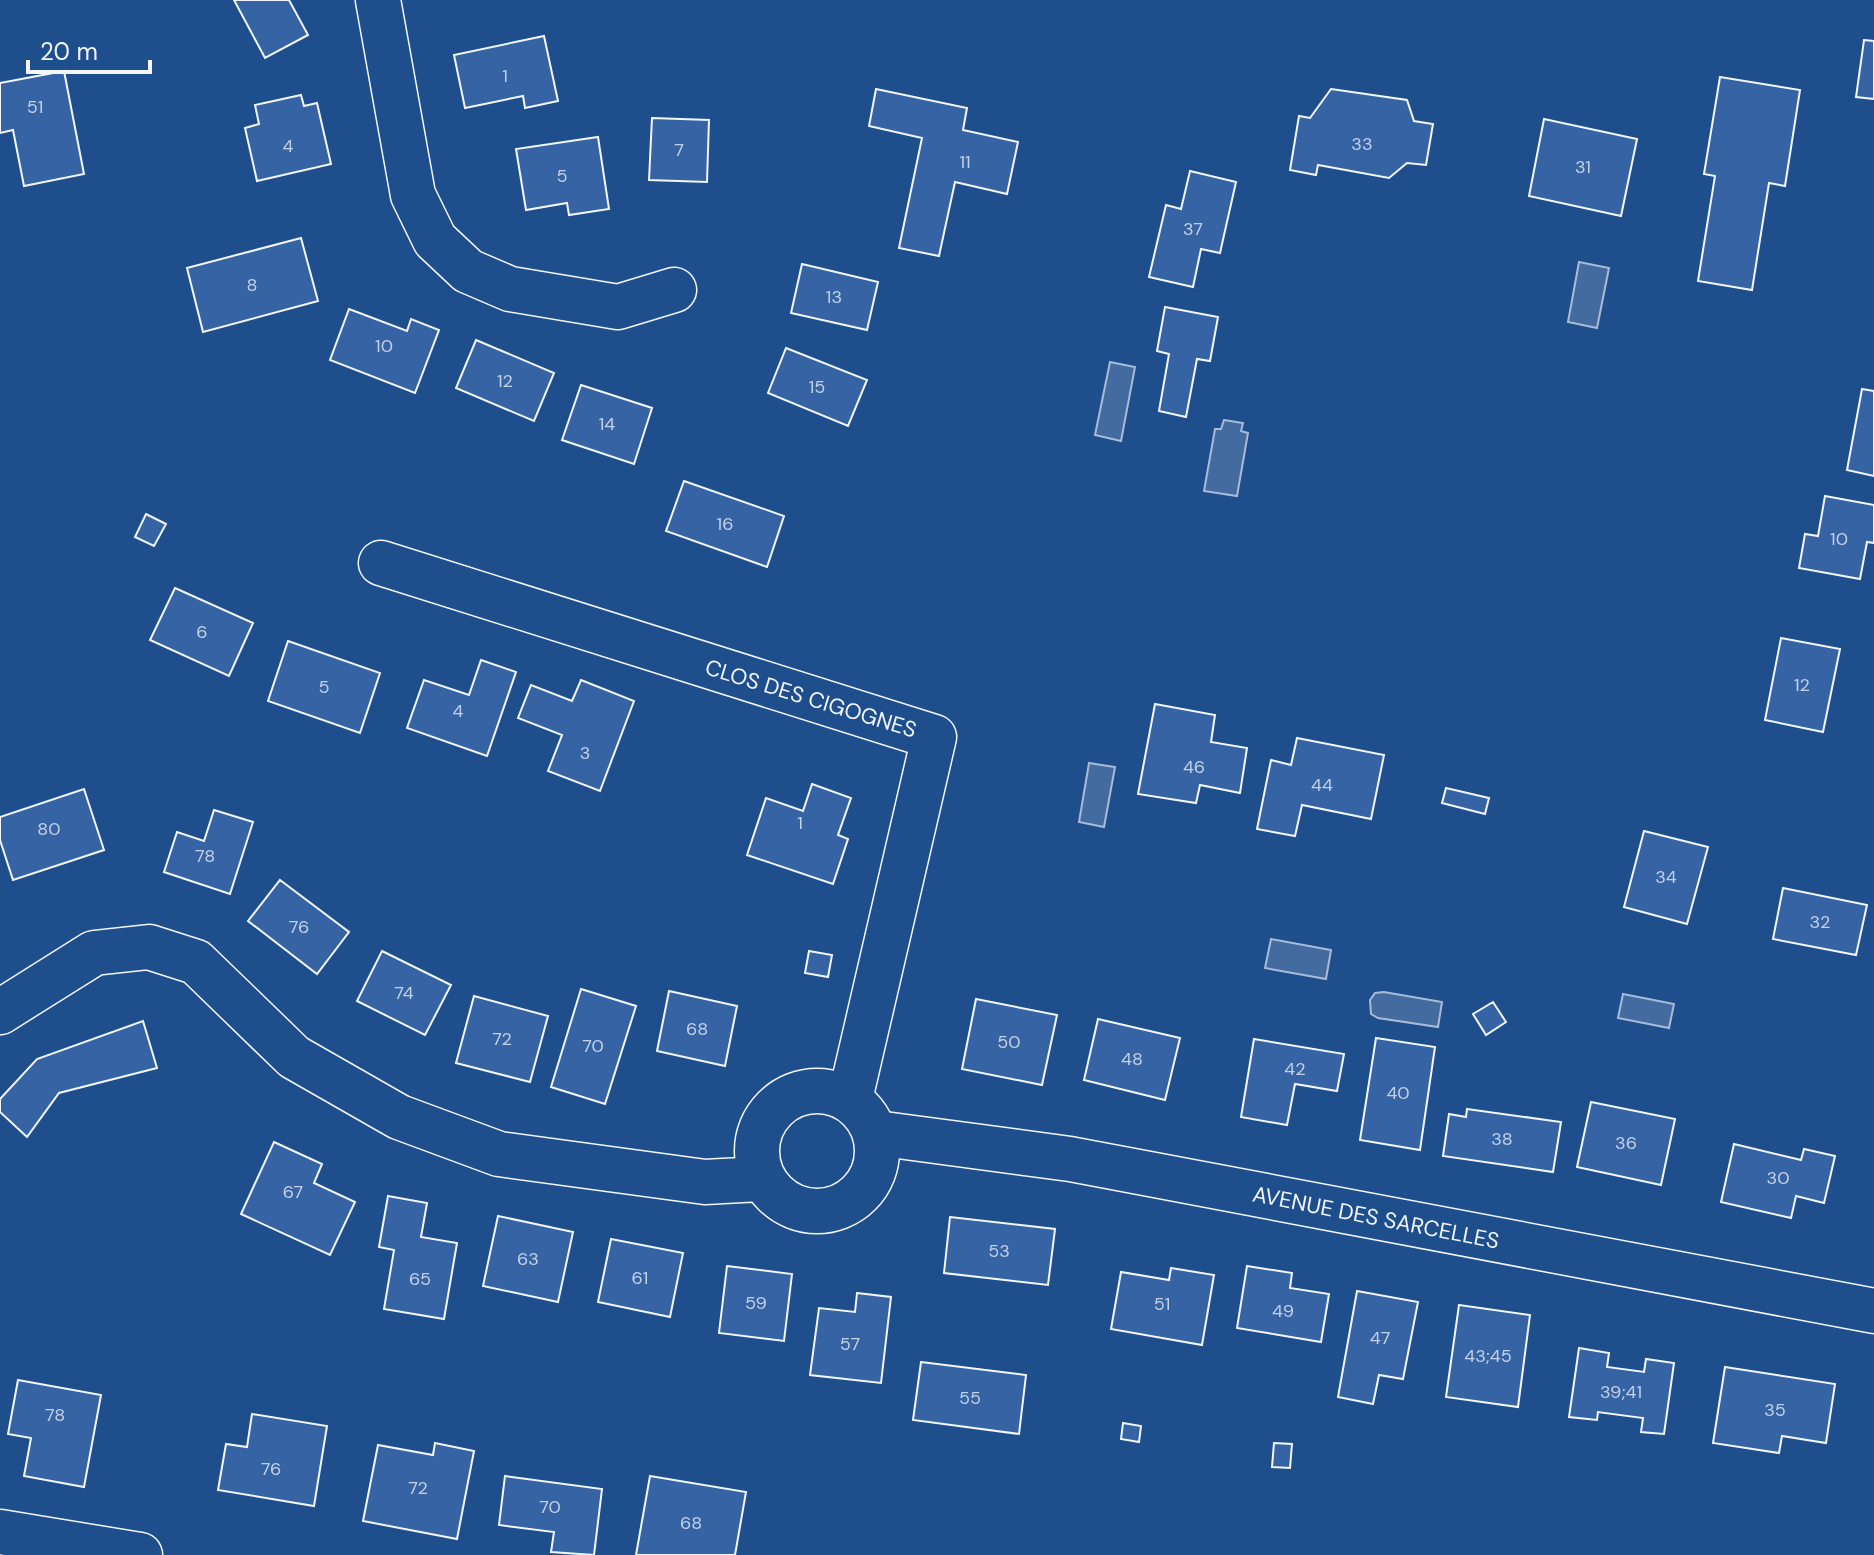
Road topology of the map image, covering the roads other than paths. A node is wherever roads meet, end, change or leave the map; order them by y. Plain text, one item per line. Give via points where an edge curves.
1 (378, 0) edge
2 (674, 290) dead end
3 (381, 563) dead end
4 (0, 1012) edge
5 (850, 1099) junction
6 (876, 1133) junction
7 (760, 1179) junction
8 (1874, 1311) edge
9 (0, 1532) edge
10 (140, 1555) edge

1 - 2 street via 413,195 435,240 468,271 510,289 618,307
3 - 5 street, CLOS DES CIGOGNES via 934,737
4 - 7 street via 94,953 149,947 196,962 294,1057 413,1122 499,1154 705,1182
5 - 6 street
5 - 7 street via 816,1089 784,1098 755,1140
6 - 7 street via 873,1177 851,1203 816,1214 778,1200
6 - 8 street, AVENUE DES SARCELLES via 1070,1159
9 - 10 street

